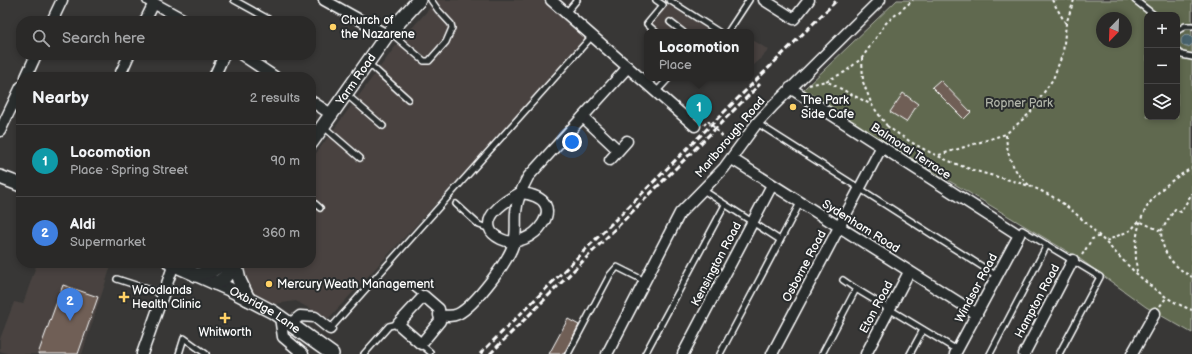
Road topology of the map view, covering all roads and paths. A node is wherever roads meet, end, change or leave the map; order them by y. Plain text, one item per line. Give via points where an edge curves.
1 (62, 0) edge
2 (234, 0) edge
3 (324, 0) edge
4 (419, 0) edge
5 (431, 0) edge
6 (551, 0) edge
7 (577, 0) edge
8 (656, 0) edge
9 (749, 0) edge
10 (764, 0) edge
11 (809, 0) edge
12 (880, 0) edge
13 (913, 0) edge
14 (1052, 0) edge
15 (1074, 0) edge
16 (1135, 0) edge
17 (151, 1) edge
18 (666, 2) edge
19 (1150, 12) edge
20 (566, 13) junction
21 (54, 16) edge
22 (147, 16) edge
23 (177, 16) edge
24 (263, 16) edge
25 (670, 22) dead end
26 (1066, 24) junction
27 (1192, 26) edge
28 (653, 29) edge
29 (679, 29) edge
30 (714, 29) edge
31 (730, 29) edge
32 (1180, 29) edge
33 (388, 33) junction
34 (592, 36) junction
35 (1180, 53) edge
36 (1192, 56) edge
37 (862, 58) junction
38 (34, 60) edge
39 (127, 60) edge
40 (222, 60) edge
41 (250, 60) edge
42 (367, 63) junction
43 (628, 67) junction
44 (28, 72) edge
45 (121, 72) edge
46 (216, 72) edge
47 (268, 72) edge
48 (644, 80) edge
49 (645, 81) edge
50 (666, 81) edge
51 (826, 81) junction
52 (803, 86) dead end
53 (790, 88) junction
54 (657, 91) junction
55 (345, 94) junction
56 (16, 97) edge
57 (408, 99) dead end
58 (316, 104) edge
59 (872, 105) junction
60 (331, 114) junction
61 (583, 117) junction
62 (708, 121) dead end
63 (757, 123) junction
64 (323, 126) junction
65 (383, 126) dead end
66 (695, 126) dead end
67 (887, 126) junction
68 (739, 128) dead end
69 (0, 131) edge
70 (1006, 134) junction
71 (316, 136) edge
72 (626, 141) dead end
73 (881, 148) junction
74 (618, 150) junction
75 (938, 155) junction
76 (360, 158) dead end
77 (610, 160) dead end
78 (732, 160) junction
79 (1192, 168) edge
80 (0, 177) edge
81 (16, 183) edge
82 (1029, 185) junction
83 (772, 186) junction
84 (859, 188) junction
85 (703, 190) junction
86 (520, 193) junction
87 (1192, 193) edge
88 (800, 203) junction
89 (316, 204) edge
90 (456, 204) dead end
91 (725, 205) junction
92 (320, 208) dead end
93 (1139, 221) junction
94 (753, 222) junction
95 (839, 227) junction
96 (490, 229) junction
97 (1161, 231) junction
98 (1019, 235) junction
99 (1101, 236) junction
100 (780, 240) junction
101 (515, 241) junction
102 (1106, 241) junction
103 (1047, 244) junction
104 (1075, 261) junction
105 (171, 268) edge
106 (181, 268) edge
107 (216, 268) edge
108 (231, 268) edge
109 (234, 268) edge
110 (909, 272) junction
111 (1137, 273) junction
112 (196, 275) junction
113 (997, 276) junction
114 (1192, 277) edge
115 (117, 279) dead end
116 (843, 280) dead end
117 (645, 281) junction
118 (215, 283) junction
119 (416, 289) dead end
120 (856, 289) junction
121 (163, 294) junction
122 (424, 296) junction
123 (248, 299) junction
124 (889, 309) junction
125 (1192, 310) edge
126 (1155, 313) dead end
127 (977, 314) junction
128 (440, 315) junction
129 (285, 320) junction
130 (398, 324) junction
131 (330, 329) joint
132 (923, 330) junction
133 (421, 344) junction
134 (430, 352) dead end
135 (956, 352) edge
136 (142, 354) edge
137 (179, 354) edge
138 (206, 354) edge
139 (303, 354) edge
140 (332, 354) edge
141 (364, 354) edge
142 (568, 354) edge
143 (607, 354) edge
144 (645, 354) edge
145 (683, 354) edge
146 (720, 354) edge
147 (772, 354) edge
148 (822, 354) edge
149 (866, 354) edge
150 (910, 354) edge
151 (990, 354) edge
152 (1024, 354) edge
153 (1059, 354) edge
154 (1132, 354) edge

1 - 21 street
2 - 24 lane
3 - 33 street
4 - 33 street, Yarm Road
5 - 33 lane via 452,28 446,42 429,61 424,61
6 - 20 street
7 - 20 lane
8 - 18 lane
9 - 31 lane
10 - 11 street via 794,19
12 - 53 street, Marlborough Road
13 - 37 path via 886,24
14 - 26 path
15 - 26 path
16 - 19 lane
17 - 22 street
17 - 23 street
18 - 28 lane via 647,24
18 - 30 lane
20 - 34 street
25 - 29 lane
26 - 70 path via 1062,53 1053,79 1030,113
27 - 32 lane
33 - 42 street, Yarm Road
34 - 43 street
34 - 131 lane
35 - 36 lane
37 - 51 path via 845,72
37 - 59 path via 863,82
38 - 44 street
39 - 45 street
40 - 46 street
41 - 47 street
42 - 55 street, Yarm Road
42 - 57 lane
43 - 48 street
43 - 61 street
49 - 54 street
50 - 54 lane
51 - 52 path
51 - 59 path
53 - 63 street, Marlborough Road
53 - 73 street, Balmoral Terrace
54 - 66 street
55 - 60 street, Yarm Road
55 - 65 lane
56 - 69 street
58 - 60 street
59 - 67 path
60 - 64 street, Yarm Road
61 - 74 street
61 - 86 street via 528,177
62 - 68 path, bridge via 726,140
63 - 78 street, Marlborough Road
63 - 84 lane
64 - 71 street, Yarm Road
64 - 76 lane
67 - 73 path
67 - 75 path via 913,144
70 - 75 path
70 - 82 path via 1009,160
72 - 74 street
73 - 84 street, Osborne Road
73 - 98 street, Balmoral Terrace
74 - 77 street
75 - 82 path via 968,168
78 - 83 street, Sydenham Road
78 - 85 street, Marlborough Road
79 - 93 path via 1178,176 1155,197
80 - 81 street
82 - 99 path via 1072,210
83 - 88 street, Sydenham Road
83 - 94 street, Kensington Road
84 - 95 street, Osborne Road
84 - 113 lane
85 - 91 lane
85 - 117 street, Marlborough Road via 680,213
86 - 96 street via 493,214
86 - 101 street via 516,210
86 - 101 street via 530,194 544,202 548,214 537,231
87 - 97 path via 1181,212 1175,209
88 - 95 street, Sydenham Road
88 - 100 lane
89 - 92 lane
90 - 96 lane via 479,225
91 - 94 lane
91 - 144 lane
93 - 97 path
93 - 102 path via 1131,230
93 - 111 path via 1134,250
94 - 100 lane
94 - 145 street, Kensington Road
95 - 110 street, Sydenham Road
95 - 147 street, Osborne Road
96 - 101 street via 496,237 506,242
97 - 114 path via 1162,245 1169,258 1180,270
98 - 103 lane via 1022,230
98 - 113 street, Windsor Road
99 - 102 path
99 - 104 path via 1092,240
100 - 146 lane
101 - 128 street via 504,265 466,308 458,314
102 - 111 path
103 - 104 lane
103 - 151 lane
104 - 152 street, Hampton Road
104 - 153 lane via 1100,277
105 - 121 street
106 - 112 street, Oxbridge Lane
107 - 112 street
108 - 118 street via 222,281
109 - 123 street
110 - 124 street, Eton Road
110 - 127 street, Sydenham Road
111 - 125 path via 1166,298
112 - 118 street, Oxbridge Lane
113 - 127 street, Windsor Road
115 - 121 lane
116 - 120 lane
117 - 142 lane via 617,266
117 - 143 street, Marlborough Road
118 - 123 street, Oxbridge Lane
119 - 122 lane
120 - 124 lane
120 - 148 lane
121 - 136 street
122 - 128 street via 439,309
122 - 130 street
123 - 129 street, Oxbridge Lane
124 - 132 lane
124 - 149 street, Eton Road
126 - 154 street
127 - 135 street, Windsor Road
128 - 133 street via 440,321
129 - 131 street via 300,316 315,317
129 - 139 street via 283,337
129 - 140 street, Oxbridge Lane
130 - 133 street
130 - 141 lane via 389,326
132 - 135 lane
132 - 150 lane
133 - 134 lane
137 - 138 lane via 184,338

